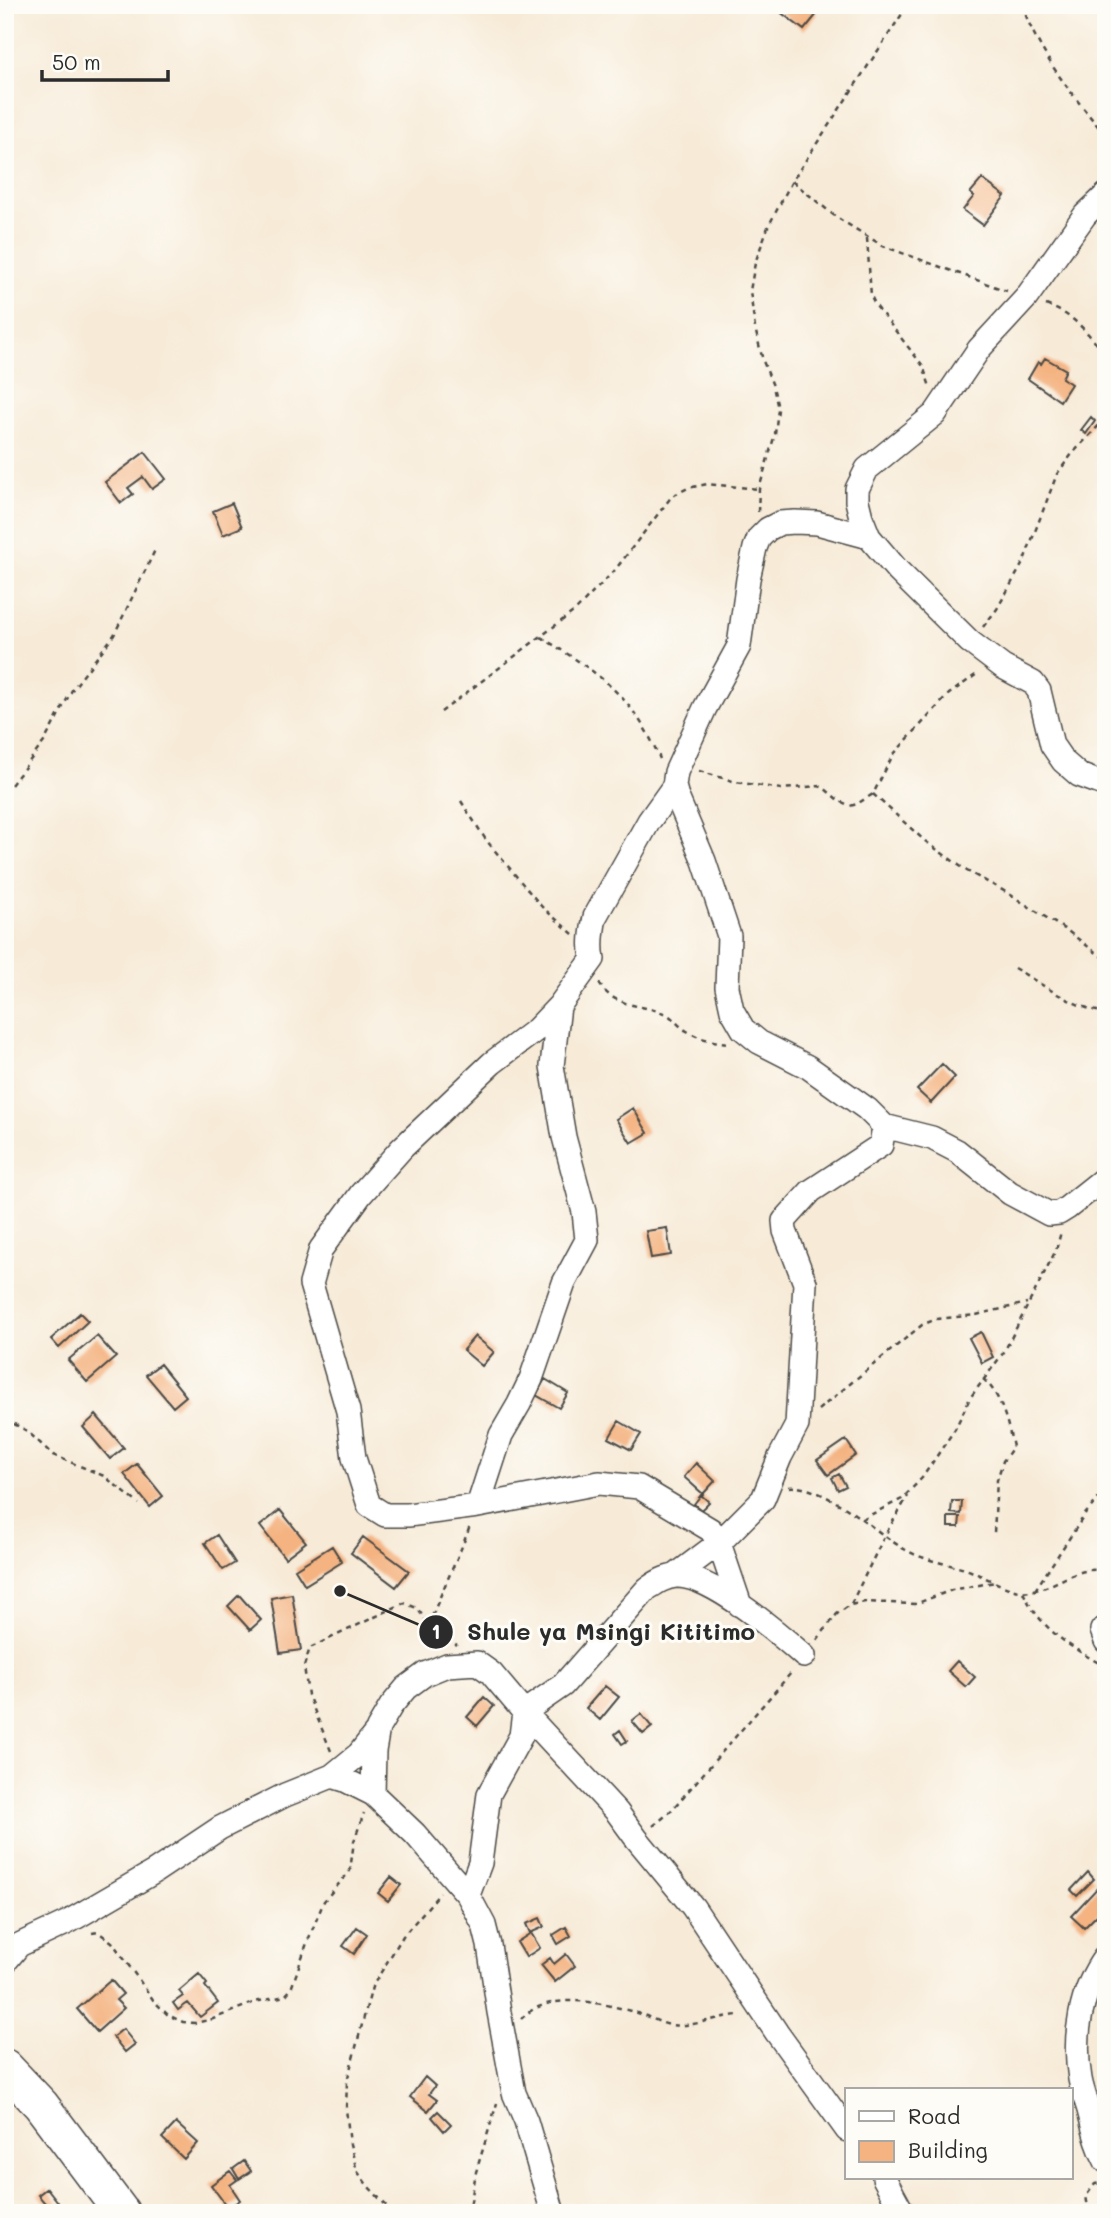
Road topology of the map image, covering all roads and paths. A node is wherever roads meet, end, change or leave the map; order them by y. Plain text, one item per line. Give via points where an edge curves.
1 (908, 5) edge
2 (1022, 5) edge
3 (1106, 136) edge
4 (792, 181) junction
5 (1106, 195) edge
6 (867, 238) junction
7 (1026, 298) junction
8 (1106, 356) edge
9 (935, 414) junction
10 (1106, 418) edge
11 (759, 489) junction
12 (869, 537) junction
13 (759, 538) junction
14 (156, 548) dead end
15 (541, 637) junction
16 (970, 642) junction
17 (1003, 667) junction
18 (441, 712) dead end
19 (675, 777) junction
20 (1106, 785) edge
21 (5, 793) edge
22 (873, 794) junction
23 (461, 801) dead end
24 (592, 955) junction
25 (1106, 960) edge
26 (1014, 968) dead end
27 (559, 1006) junction
28 (1106, 1013) edge
29 (759, 1042) junction
30 (884, 1126) junction
31 (1106, 1177) edge
32 (1067, 1208) junction
33 (1027, 1303) junction
34 (983, 1379) junction
35 (5, 1419) edge
36 (797, 1425) junction
37 (1106, 1490) edge
38 (910, 1493) junction
39 (763, 1499) junction
40 (139, 1504) dead end
41 (478, 1506) junction
42 (862, 1519) junction
43 (994, 1534) dead end
44 (885, 1535) junction
45 (719, 1543) junction
46 (1106, 1570) edge
47 (675, 1576) junction
48 (995, 1582) junction
49 (1034, 1591) junction
50 (1023, 1592) junction
51 (740, 1605) junction
52 (850, 1605) junction
53 (429, 1625) junction
54 (804, 1656) junction
55 (477, 1663) junction
56 (1106, 1667) edge
57 (524, 1712) junction
58 (378, 1728) junction
59 (332, 1776) junction
60 (373, 1794) junction
61 (636, 1838) junction
62 (461, 1886) junction
63 (84, 1935) dead end
64 (1106, 1956) edge
65 (5, 1962) edge
66 (767, 2018) junction
67 (504, 2036) junction
68 (508, 2066) junction
69 (5, 2067) edge
70 (845, 2127) edge
71 (1106, 2161) edge
72 (885, 2180) edge
73 (1106, 2182) edge
74 (122, 2213) edge
75 (393, 2213) edge
76 (469, 2213) edge
77 (553, 2213) edge
78 (904, 2213) edge
79 (1089, 2213) edge

1 - 4 path
2 - 3 path via 1058,75
4 - 6 path
4 - 11 path via 768,227 751,278 755,328 778,409
5 - 7 street via 1085,215
6 - 7 path
6 - 9 path via 871,296 923,366
7 - 8 path via 1059,310 1083,326
7 - 9 street via 979,349
9 - 12 street via 882,455 861,480 857,501
10 - 16 path via 1057,474 1023,563 997,609
11 - 13 path
11 - 15 path via 707,484 672,496 598,589
12 - 13 street via 795,522 780,523
12 - 16 street via 892,566
13 - 19 street via 739,646
14 - 21 path via 114,635
15 - 18 path
15 - 19 path via 590,668 622,697
16 - 17 street
17 - 20 street via 1023,676 1039,691 1052,745 1063,761 1079,775
17 - 22 path via 990,667 949,694 893,755
19 - 22 path via 781,789 819,786 850,806
19 - 24 street via 595,918
19 - 29 street via 729,936 727,988 732,1010 743,1029
22 - 25 path via 967,871 1069,932
23 - 24 path via 481,833 542,907
24 - 27 street
24 - 29 path via 596,979 611,997 667,1015 703,1038 741,1045
26 - 28 path via 1071,1002
27 - 41 street via 552,1066 587,1240 564,1283 531,1379 501,1435
27 - 41 street via 466,1086 387,1164 321,1249 311,1284 342,1388 354,1458 369,1505 385,1515
29 - 30 street via 808,1067
30 - 32 street via 932,1138 957,1151 1010,1193 1049,1214
30 - 36 street via 881,1145 811,1191 784,1221 805,1283
31 - 32 street
32 - 33 path via 1056,1250
33 - 34 path via 1003,1352
33 - 36 path via 922,1325
34 - 38 path
34 - 43 path via 996,1396 1013,1447 997,1480
35 - 40 path via 27,1430 53,1455 104,1476
36 - 39 street
37 - 49 path
38 - 42 path
38 - 44 path
39 - 42 path via 792,1487 809,1489
39 - 45 street
41 - 45 street via 560,1489 620,1483 639,1487 699,1521
41 - 53 path
42 - 44 path
44 - 48 path via 917,1555
44 - 52 path
45 - 47 street
45 - 51 street
46 - 49 path via 1086,1570
47 - 51 street via 693,1579
47 - 57 street via 647,1589 563,1685
48 - 50 path
48 - 52 path via 952,1590 915,1604
49 - 50 path
50 - 56 path via 1047,1628
51 - 54 street
52 - 54 path via 837,1614
53 - 55 path
53 - 59 path via 417,1608 398,1604 310,1648 305,1680 331,1747
54 - 61 path via 669,1814
55 - 57 street
55 - 58 street via 447,1665 425,1674 391,1706
57 - 61 street
57 - 62 street via 522,1737 489,1794 480,1863
58 - 59 street via 359,1755
58 - 60 street
59 - 60 street
59 - 65 street via 220,1828 154,1872 19,1945
60 - 62 street
60 - 63 path via 354,1841 350,1871 324,1901 289,1994 213,2019 183,2022 154,2001 105,1936 98,1932
61 - 66 street via 693,1908
62 - 67 street via 484,1925
62 - 75 path via 403,1936 372,1987 347,2081 346,2109 357,2171
64 - 71 street via 1078,2024 1080,2080 1097,2146
66 - 67 path via 736,2015 667,2025 608,2005 557,2002 540,2005
66 - 70 street
67 - 68 street
68 - 76 path via 476,2172
68 - 77 street
69 - 74 highway via 41,2105
72 - 78 street
73 - 79 path via 1095,2184 1086,2196

